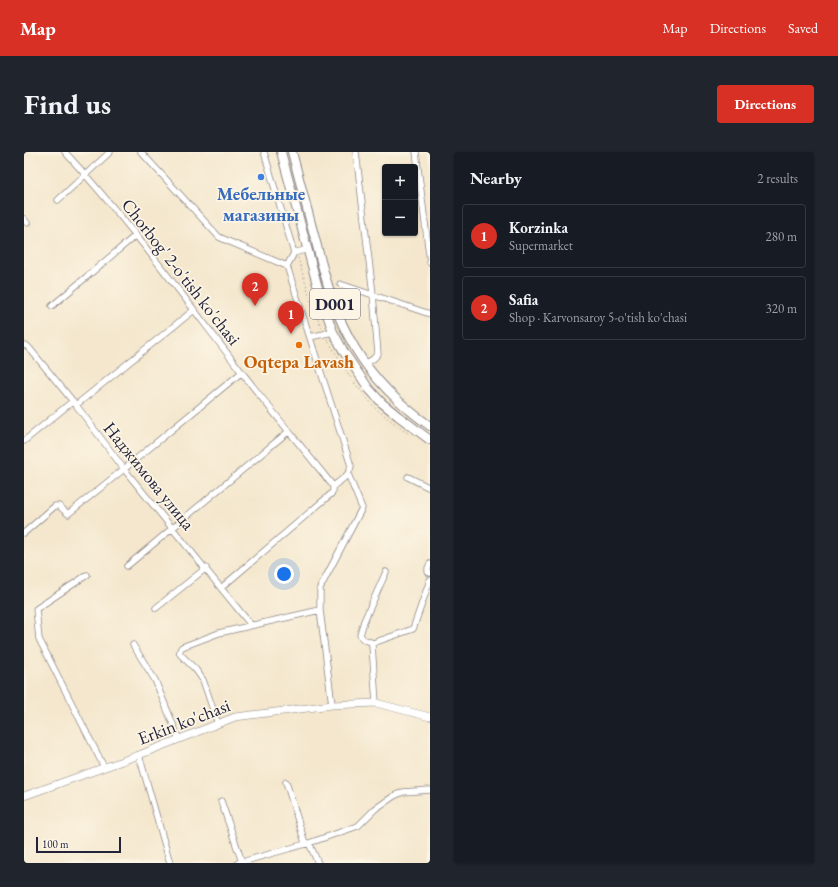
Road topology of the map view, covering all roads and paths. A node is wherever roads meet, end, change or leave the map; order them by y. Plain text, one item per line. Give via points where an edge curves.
1 (65, 152) edge
2 (110, 152) edge
3 (141, 152) edge
4 (264, 152) edge
5 (281, 152) edge
6 (292, 152) edge
7 (356, 152) edge
8 (416, 152) edge
9 (86, 174) junction
10 (58, 200) dead end
11 (306, 204) junction
12 (296, 206) junction
13 (136, 235) junction
14 (308, 249) junction
15 (294, 253) junction
16 (430, 262) edge
17 (287, 266) junction
18 (340, 284) dead end
19 (373, 294) junction
20 (52, 306) dead end
21 (194, 310) junction
22 (430, 314) edge
23 (333, 332) junction
24 (310, 337) junction
25 (24, 345) edge
26 (365, 364) junction
27 (242, 372) junction
28 (75, 403) junction
29 (430, 426) edge
30 (289, 431) junction
31 (430, 440) edge
32 (24, 441) edge
33 (124, 469) junction
34 (348, 474) junction
35 (408, 477) dead end
36 (333, 486) junction
37 (430, 488) edge
38 (172, 527) junction
39 (24, 533) edge
40 (430, 564) edge
41 (126, 566) dead end
42 (206, 568) junction
43 (386, 572) dead end
44 (430, 573) edge
45 (87, 574) dead end
46 (430, 580) edge
47 (221, 588) junction
48 (156, 608) dead end
49 (320, 610) junction
50 (251, 626) junction
51 (373, 643) junction
52 (133, 645) dead end
53 (376, 703) junction
54 (332, 705) junction
55 (430, 717) edge
56 (218, 724) junction
57 (179, 739) junction
58 (140, 755) junction
59 (104, 767) junction
60 (286, 782) dead end
61 (430, 790) edge
62 (24, 796) edge
63 (221, 801) dead end
64 (309, 843) junction
65 (256, 861) edge
66 (240, 862) edge
67 (170, 863) edge
68 (318, 863) edge

1 - 9 street, Chorbog' 2-o'tish ko'chasi
2 - 9 street
3 - 17 street via 220,237
4 - 15 street
5 - 12 highway, D001
6 - 11 highway, D001
7 - 19 street
8 - 16 street
9 - 10 street
9 - 13 street, Chorbog' 2-o'tish ko'chasi
11 - 12 highway
11 - 26 highway, D001 via 327,284 344,328
12 - 14 highway, D001
13 - 20 street
13 - 21 street, Chorbog' 2-o'tish ko'chasi
14 - 15 street
14 - 23 highway, D001
15 - 17 street
17 - 24 street
18 - 19 street
19 - 22 street
19 - 26 street via 378,354
21 - 27 street, Chorbog' 2-o'tish ko'chasi
21 - 28 street
23 - 24 street
23 - 31 highway, D001 via 369,389 382,403
24 - 34 street via 352,466
25 - 28 street, Наджимова улица
26 - 29 highway, D001 via 391,395
27 - 30 street, Chorbog' 2-o'tish ko'chasi
27 - 33 street
28 - 32 street
28 - 33 street, Наджимова улица
30 - 36 street, Chorbog' 2-o'tish ko'chasi
30 - 38 street
33 - 38 street, Наджимова улица
33 - 39 street via 68,514 59,506 55,506
34 - 36 street
34 - 49 street via 362,508 320,588
35 - 37 street
36 - 47 street via 331,494
38 - 41 street
38 - 42 street, Наджимова улица
40 - 44 street
42 - 47 street, Наджимова улица
42 - 48 street
43 - 51 street via 360,635
45 - 59 street via 36,608 39,639
46 - 51 street via 413,629
47 - 50 street, Наджимова улица
49 - 50 street
49 - 54 street
50 - 56 street via 219,633 180,650 180,654 203,680
51 - 53 street
52 - 57 street via 155,680
53 - 54 main road, Erkin ko'chasi
53 - 55 main road, Erkin ko'chasi
54 - 56 main road, Erkin ko'chasi via 235,717
56 - 57 main road, Erkin ko'chasi
57 - 58 main road, Erkin ko'chasi
58 - 59 main road, Erkin ko'chasi
58 - 67 street
59 - 62 main road, Erkin ko'chasi
60 - 64 street via 304,843
61 - 64 street via 403,792 375,809 358,826
63 - 66 street
64 - 65 street
64 - 68 street
65 - 66 street

